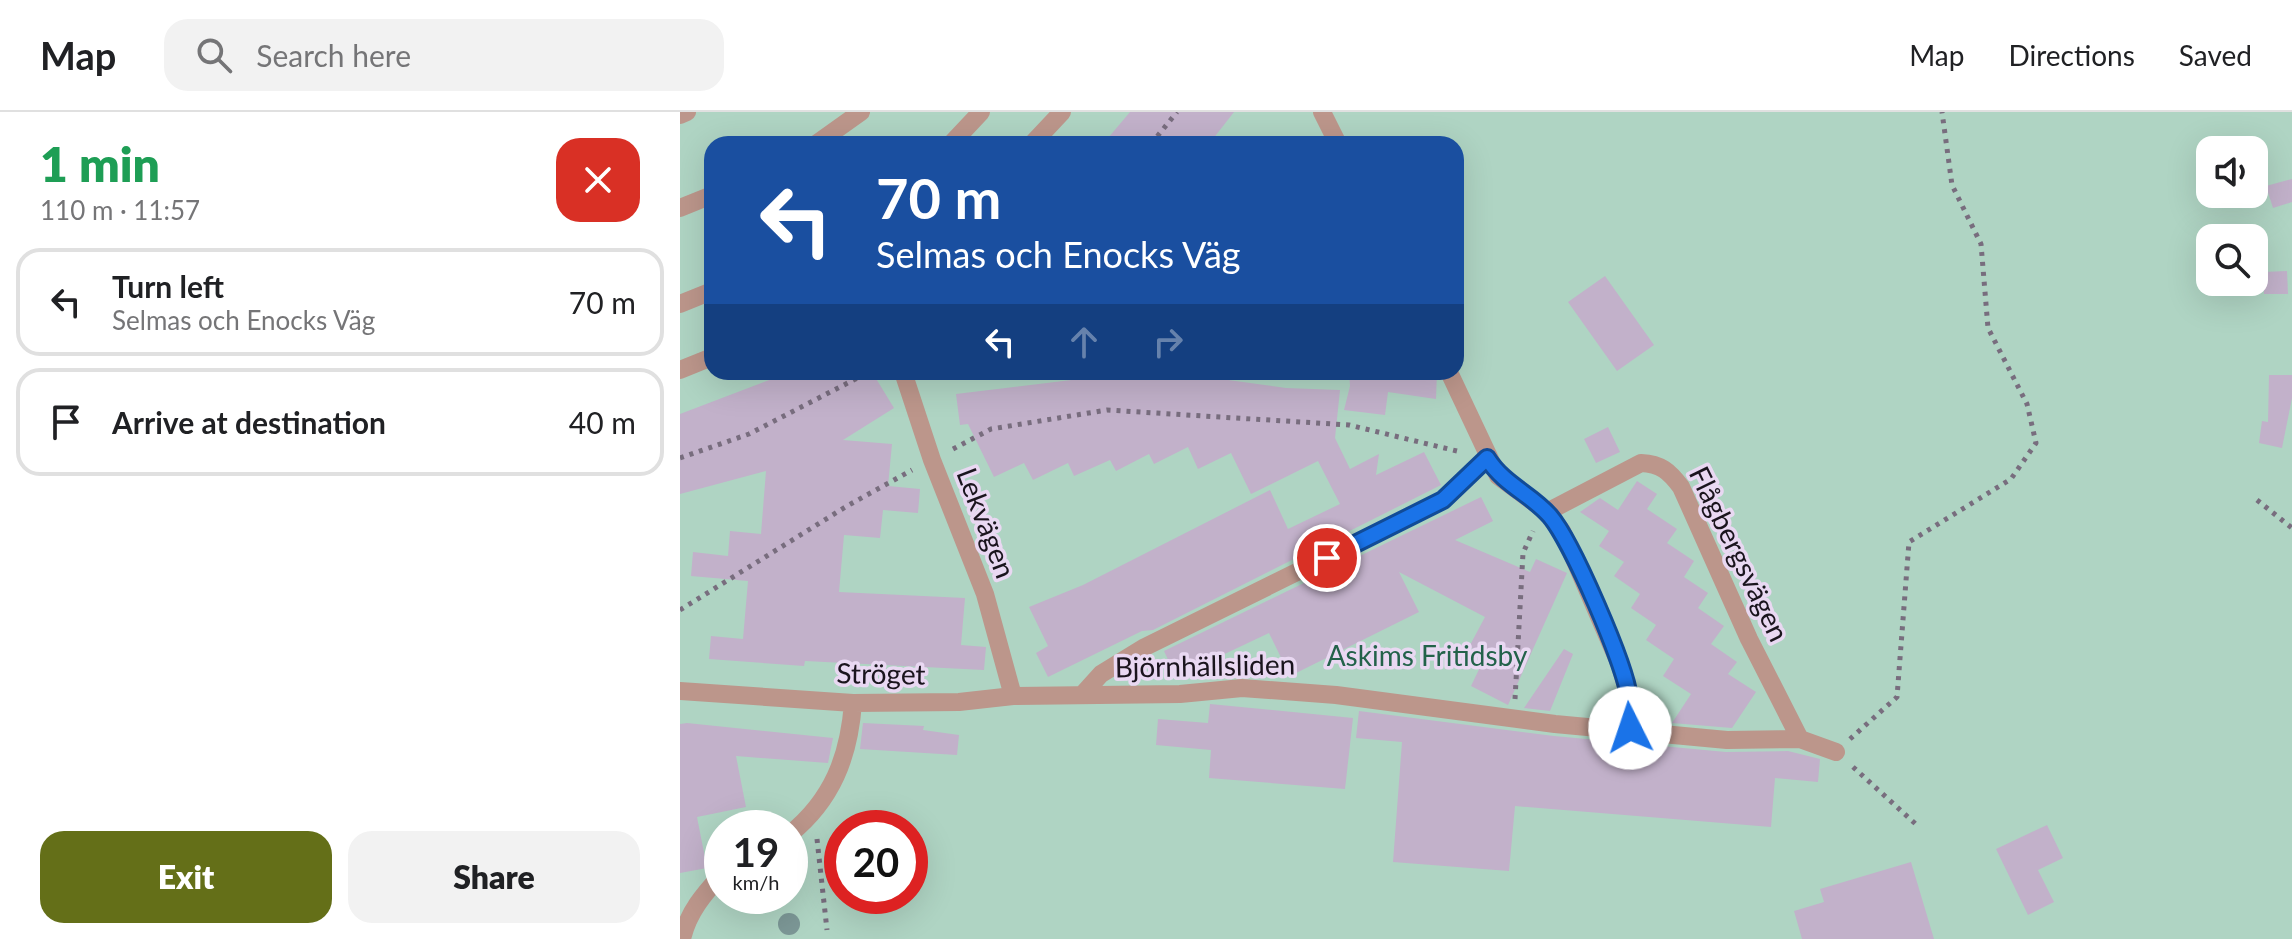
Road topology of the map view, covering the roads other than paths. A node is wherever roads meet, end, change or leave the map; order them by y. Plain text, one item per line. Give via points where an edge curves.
1 (687, 112) edge
2 (861, 112) edge
3 (981, 112) edge
4 (1062, 112) edge
5 (1322, 112) edge
6 (680, 115) edge
7 (829, 136) edge
8 (958, 136) edge
9 (1040, 136) edge
10 (1334, 136) edge
11 (704, 198) edge
12 (680, 208) edge
13 (704, 294) edge
14 (680, 304) edge
15 (704, 360) edge
16 (680, 370) edge
17 (906, 380) edge
18 (1453, 380) edge
19 (1487, 458) junction
20 (1547, 512) junction
21 (680, 691) edge
22 (1082, 695) junction
23 (1013, 696) junction
24 (853, 703) junction
25 (1630, 728) junction
26 (1800, 739) junction
27 (1836, 752) road end
28 (808, 818) edge
29 (704, 894) edge
30 (682, 939) edge

1 - 6 lane
2 - 7 lane
3 - 8 lane
4 - 9 lane
5 - 10 lane
11 - 12 lane
13 - 14 lane
15 - 16 lane
17 - 23 lane, Lekvägen via 985,594
18 - 19 lane
19 - 20 lane via 1498,476
19 - 22 lane via 1443,500 1145,647 1101,674
20 - 25 lane via 1562,531 1619,663 1629,696
20 - 26 lane, Flågbergsvägen via 1641,463 1657,463 1668,471 1681,487
21 - 24 lane, Ströget
22 - 23 lane, Ströget
22 - 25 lane, Björnhällsliden via 1257,688 1513,720
23 - 24 lane, Ströget
24 - 28 lane via 844,762
25 - 26 lane, Björnhällsliden via 1727,740
26 - 27 lane, Björnhällsliden
29 - 30 lane

